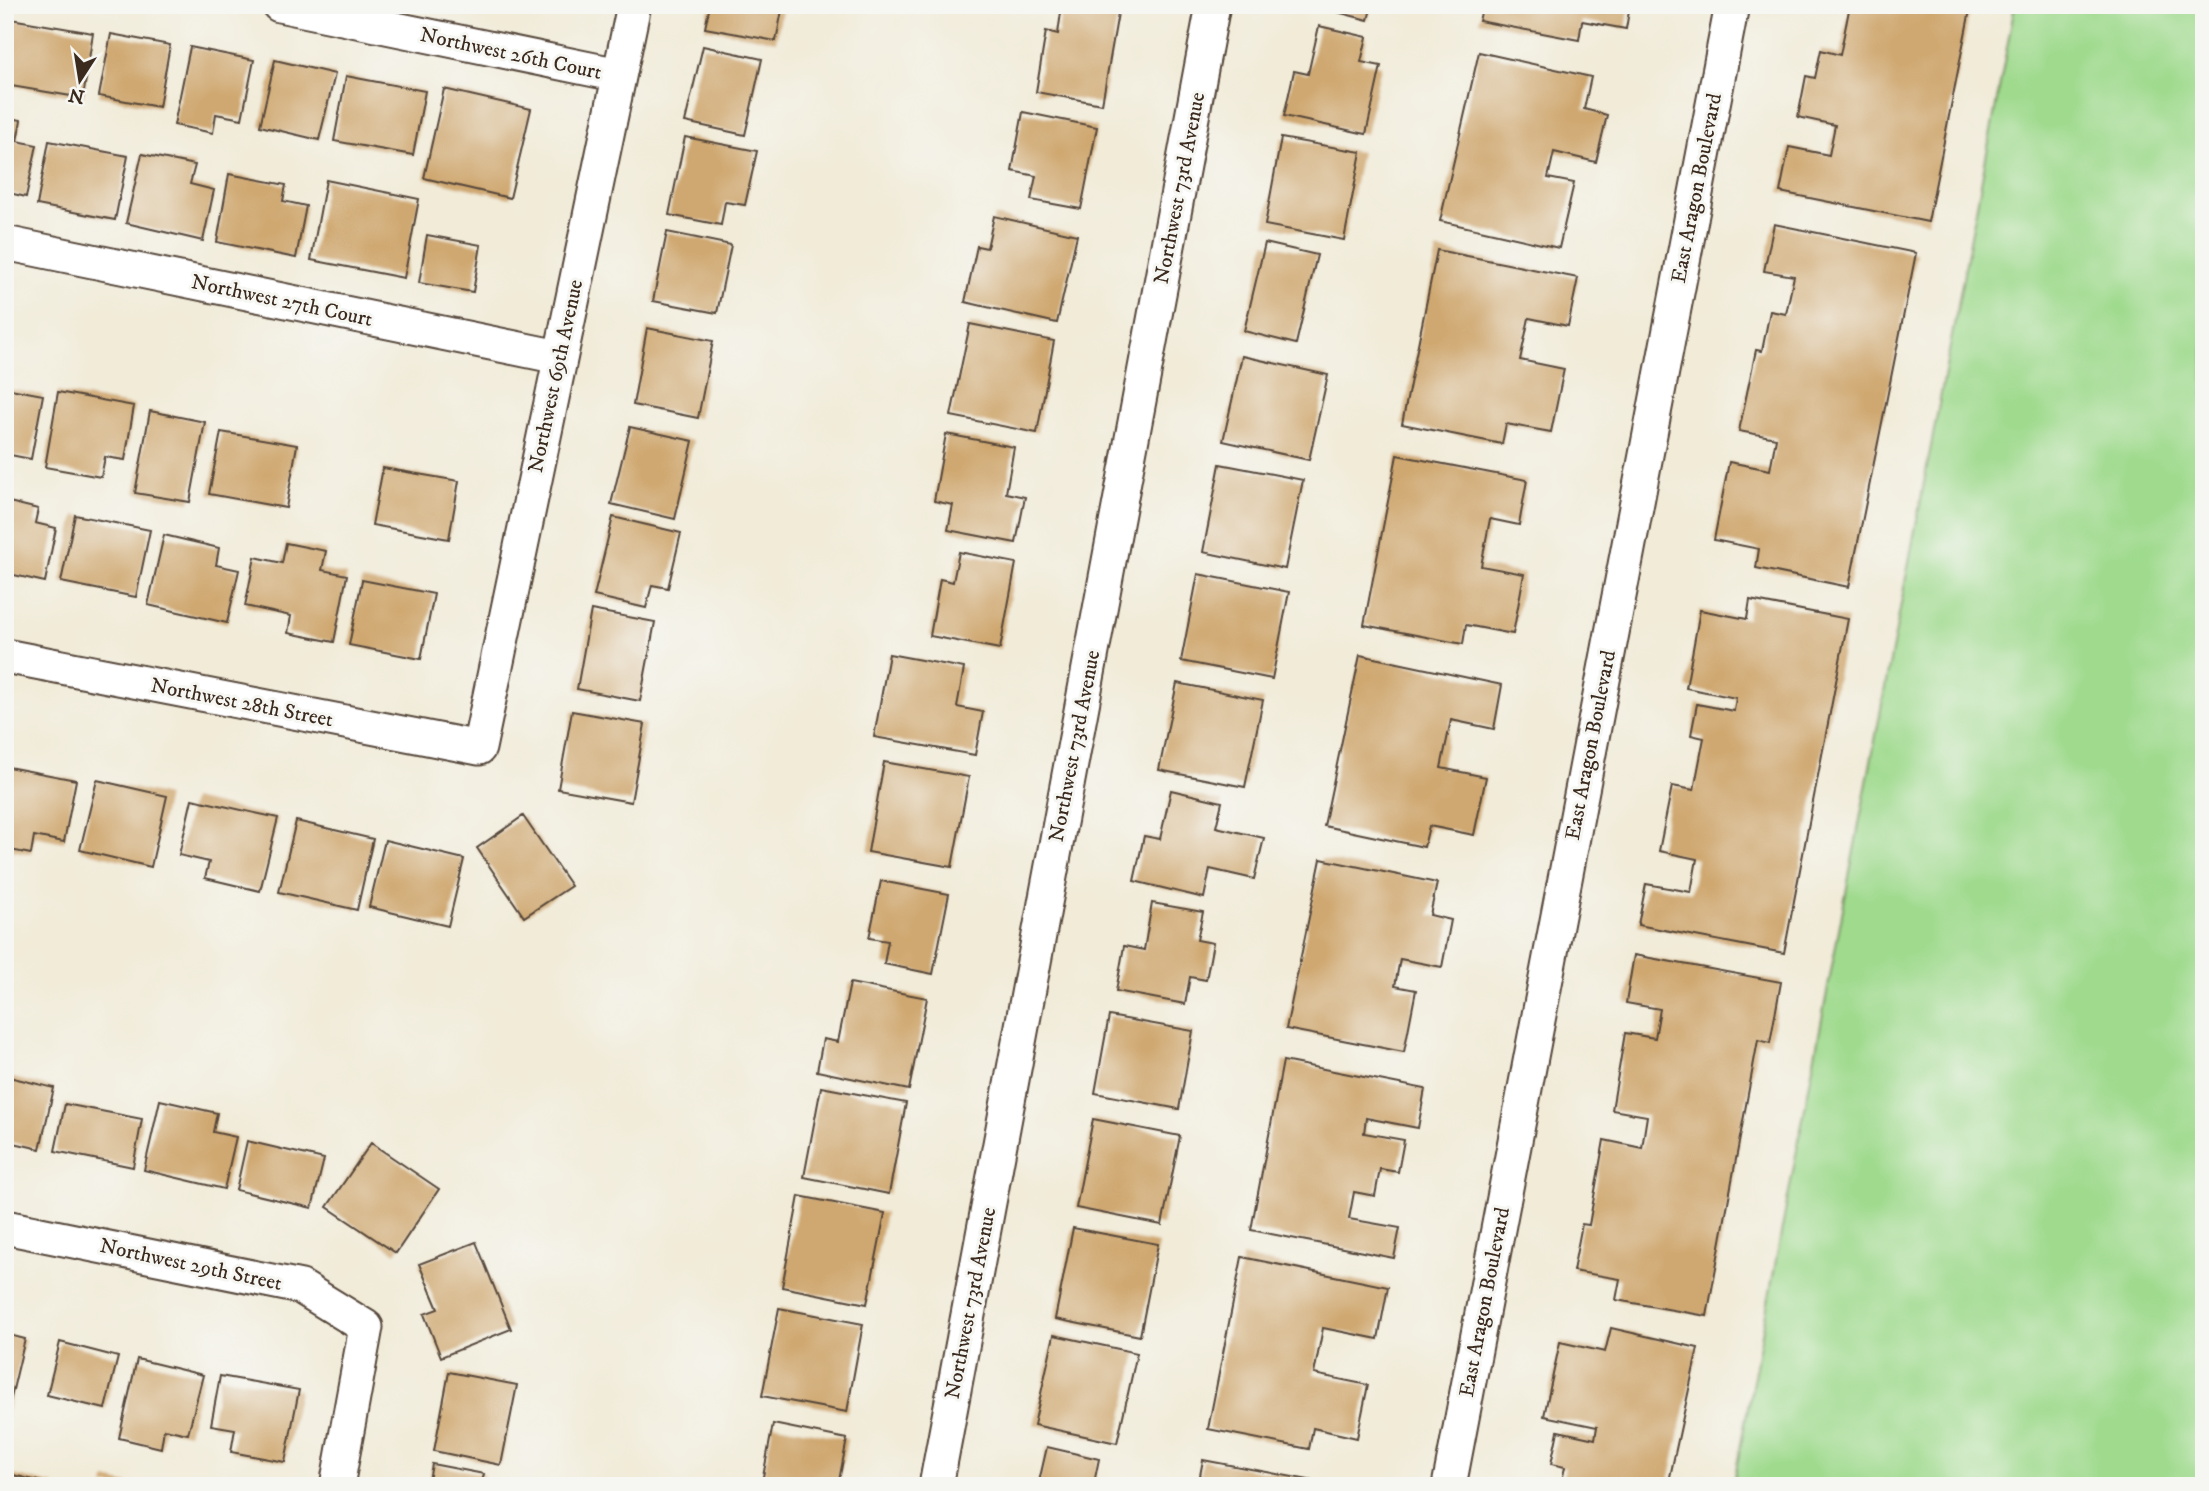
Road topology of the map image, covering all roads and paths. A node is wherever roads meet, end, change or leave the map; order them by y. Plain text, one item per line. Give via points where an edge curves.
1 (279, 5) edge
2 (634, 5) edge
3 (1213, 5) edge
4 (1732, 5) edge
5 (619, 75) junction
6 (5, 243) edge
7 (559, 357) junction
8 (5, 656) edge
9 (479, 748) joint
10 (5, 1227) edge
11 (337, 1486) edge
12 (936, 1486) edge
13 (1450, 1486) edge

1 - 5 street, Northwest 26th Court
2 - 5 street, Northwest 69th Avenue
3 - 12 street, Northwest 73rd Avenue
4 - 13 street, East Aragon Boulevard
5 - 7 street, Northwest 69th Avenue
6 - 7 street, Northwest 27th Court
7 - 9 street, Northwest 69th Avenue
8 - 9 street, Northwest 28th Street
10 - 11 street, Northwest 29th Street via 301,1287 366,1327

